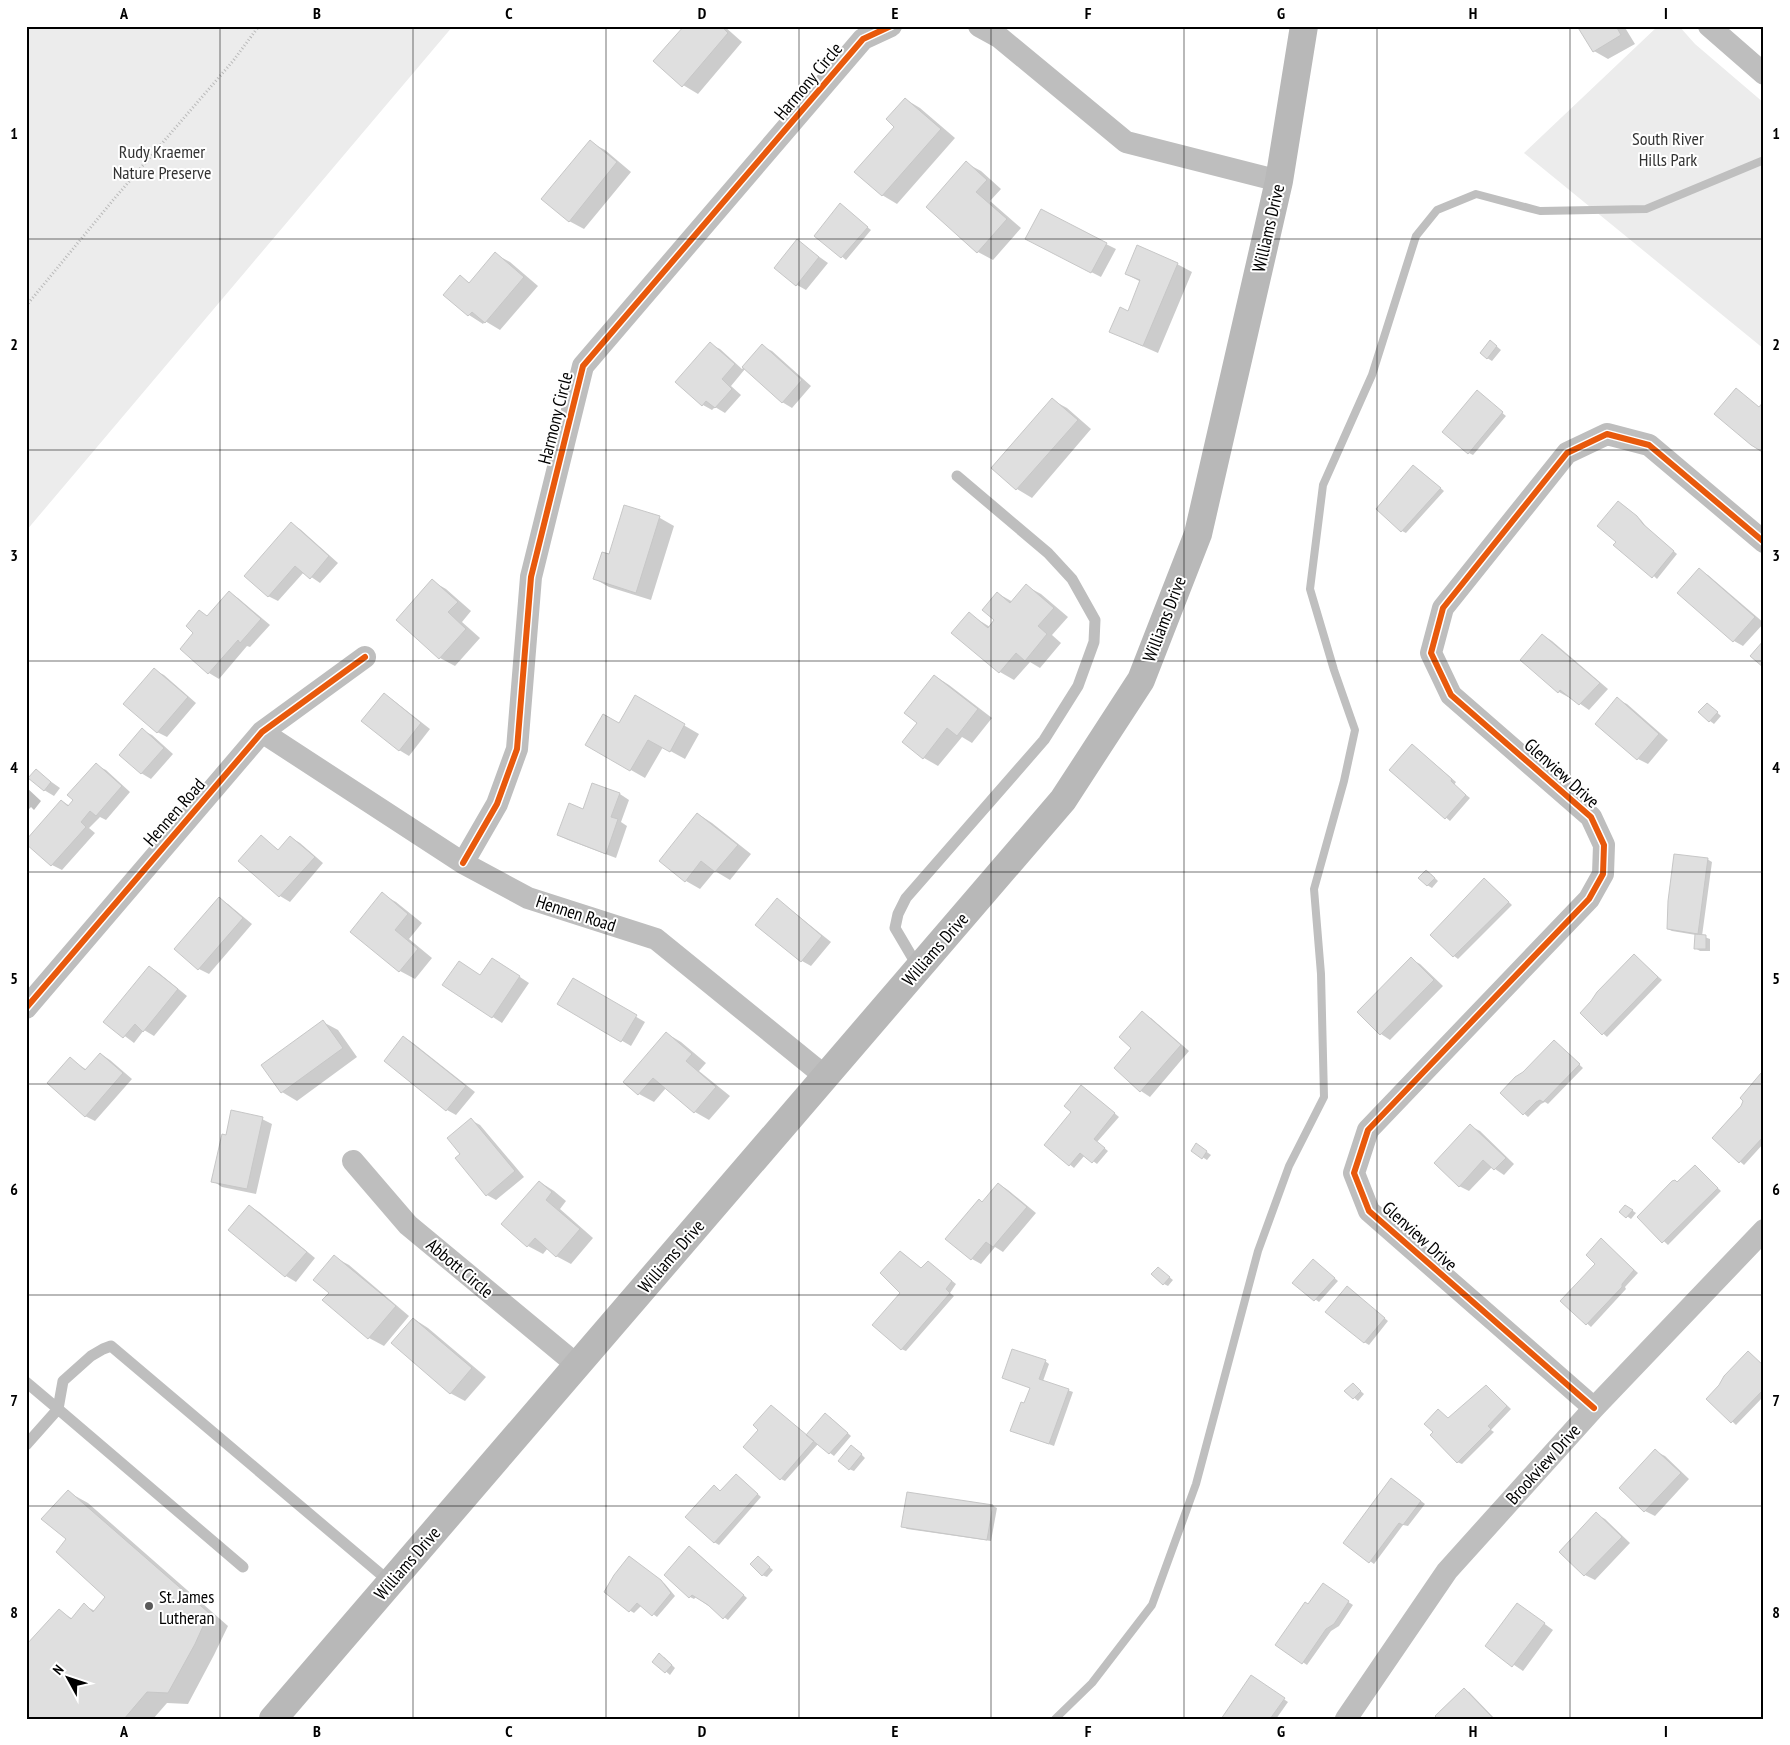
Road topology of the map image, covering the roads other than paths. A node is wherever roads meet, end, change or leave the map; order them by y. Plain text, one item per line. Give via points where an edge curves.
1 (891, 26) edge
2 (979, 26) edge
3 (1304, 26) edge
4 (1709, 26) edge
5 (1764, 74) edge
6 (1279, 181) junction
7 (957, 476) dead end
8 (1764, 542) edge
9 (365, 657) dead end
10 (262, 732) junction
11 (463, 862) junction
12 (919, 969) junction
13 (26, 1008) edge
14 (826, 1077) junction
15 (353, 1161) dead end
16 (1764, 1230) edge
17 (577, 1365) junction
18 (26, 1382) edge
19 (1594, 1408) junction
20 (58, 1409) junction
21 (26, 1446) edge
22 (243, 1567) dead end
23 (390, 1582) junction
24 (273, 1719) edge
25 (1346, 1719) edge

1 - 11 street, Harmony Circle via 863,39 583,366 531,577 517,749 497,804
2 - 6 street via 999,37 1126,142
3 - 6 main road, Williams Drive
4 - 5 street
6 - 12 main road, Williams Drive via 1198,534 1141,680 1063,800
7 - 12 lane via 1048,553 1072,580 1095,620 1094,642 1078,686 1044,740 906,898 898,914 896,928
8 - 19 street, Glenview Drive via 1649,445 1607,434 1567,453 1443,608 1431,653 1451,695 1592,817 1604,845 1603,874 1589,899 1368,1130 1354,1173 1369,1211
9 - 10 street, Hennen Road
10 - 11 street, Hennen Road
10 - 13 street, Hennen Road
11 - 14 street, Hennen Road via 528,898 656,939
12 - 14 main road, Williams Drive
14 - 17 main road, Williams Drive
15 - 17 street, Abbott Circle via 408,1225
16 - 19 street, Brookview Drive
17 - 23 main road, Williams Drive
18 - 20 lane
19 - 25 street, Brookview Drive via 1447,1571
20 - 21 lane
20 - 22 lane
20 - 23 lane via 64,1381 92,1356 112,1346
23 - 24 main road, Williams Drive

